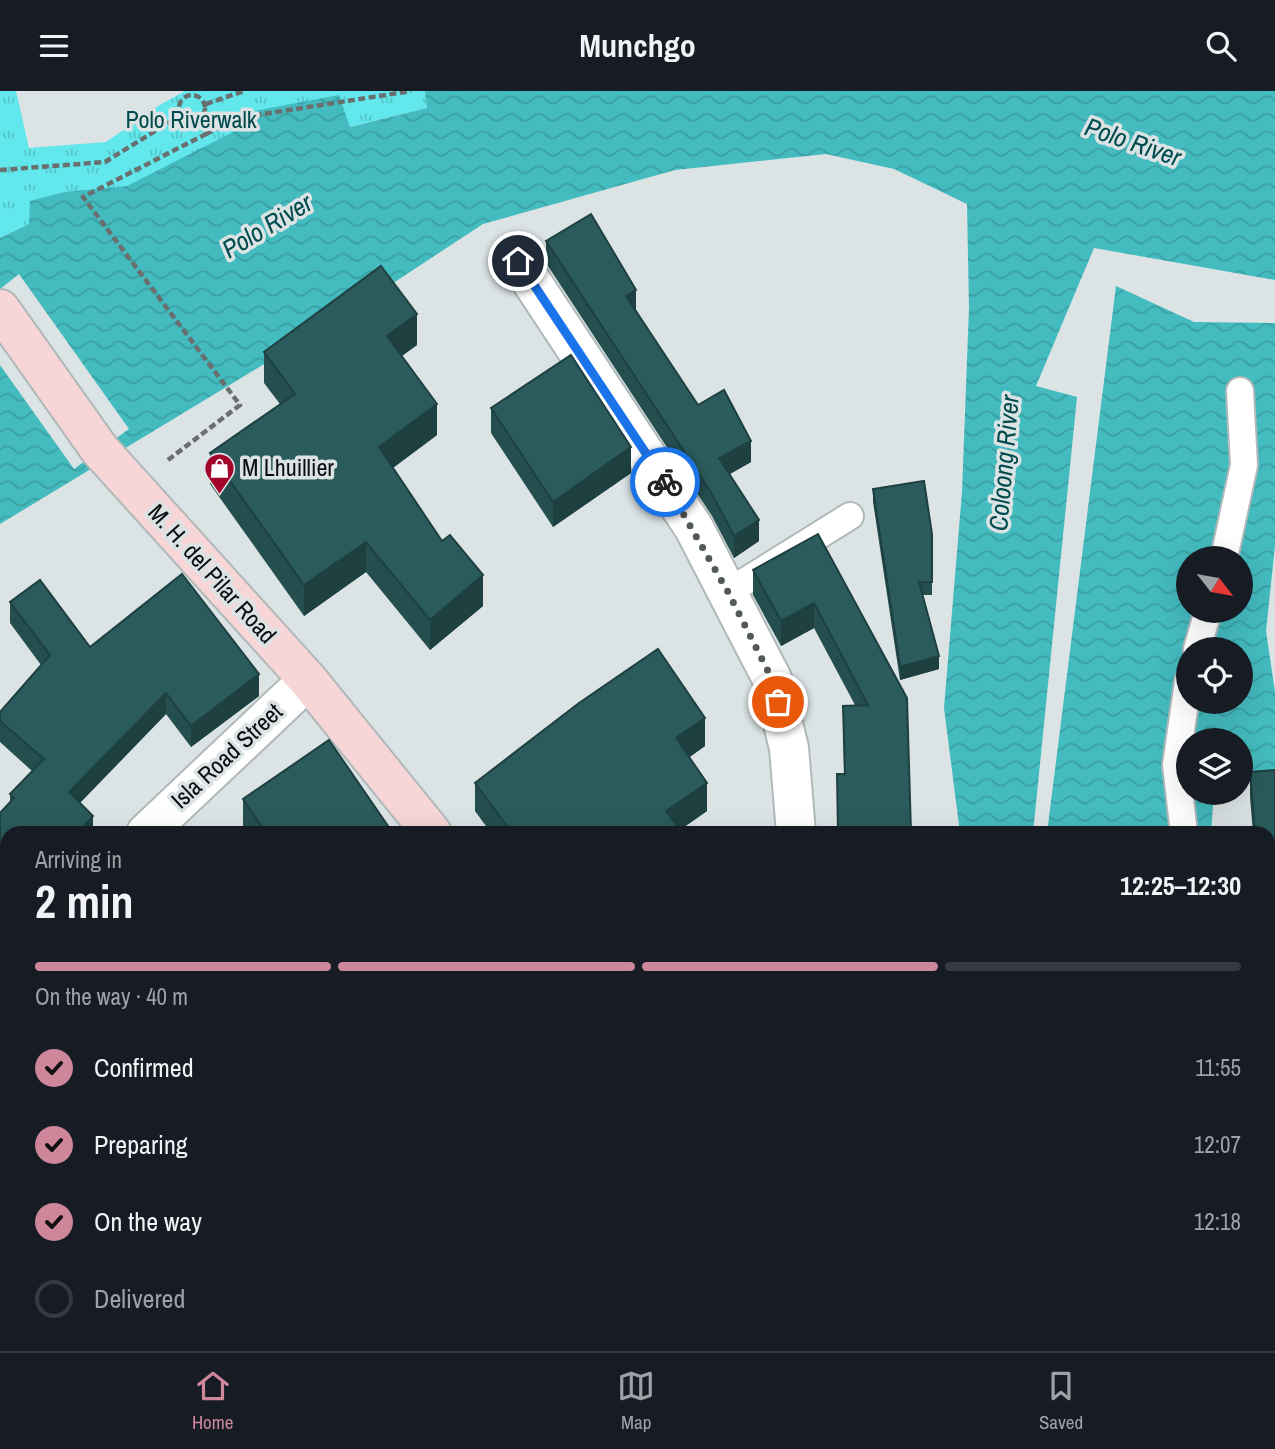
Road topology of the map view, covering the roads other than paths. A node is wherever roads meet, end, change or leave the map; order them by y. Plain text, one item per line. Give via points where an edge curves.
1 (518, 261) dead end
2 (0, 309) edge
3 (1240, 391) dead end
4 (850, 516) dead end
5 (1227, 546) edge
6 (728, 592) junction
7 (308, 680) junction
8 (1183, 714) edge
9 (153, 826) edge
10 (426, 826) edge
11 (795, 826) edge
12 (1183, 826) edge

1 - 6 street via 642,446
2 - 7 main road, M. H. del Pilar Road via 100,450
3 - 5 lane via 1244,465
4 - 6 lane
6 - 11 street via 772,679 789,748
7 - 9 street, Isla Road Street
7 - 10 main road, M. H. del Pilar Road
8 - 12 lane via 1176,765

